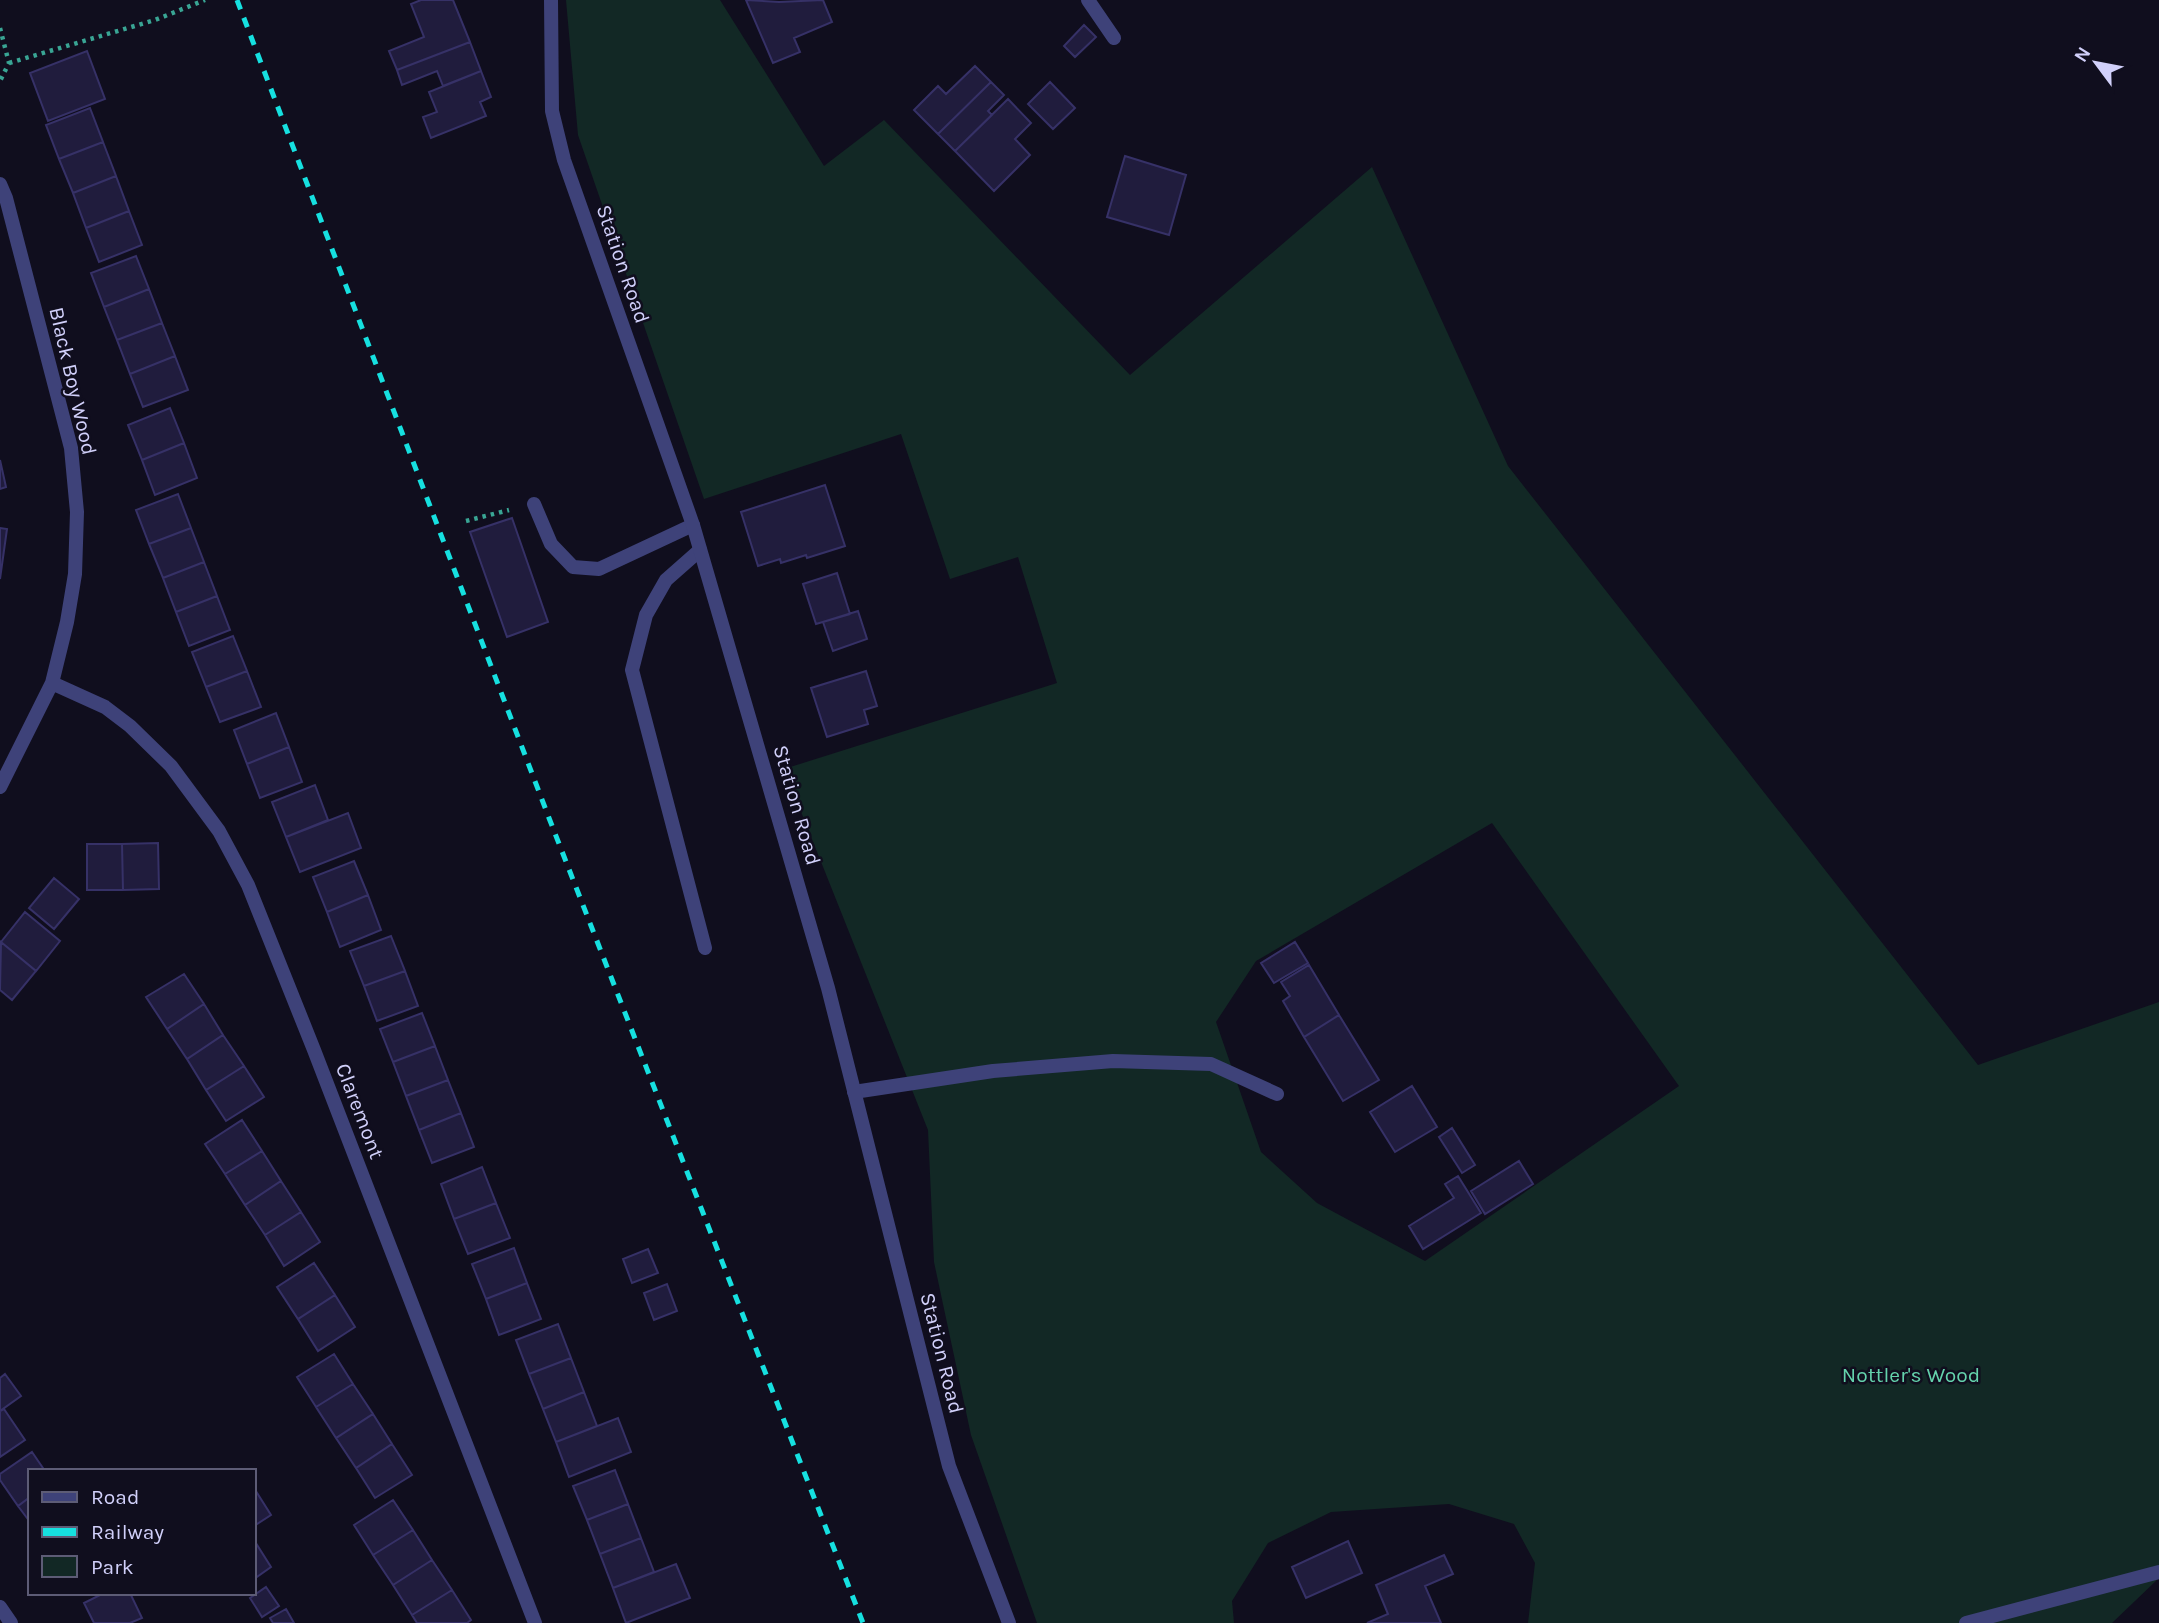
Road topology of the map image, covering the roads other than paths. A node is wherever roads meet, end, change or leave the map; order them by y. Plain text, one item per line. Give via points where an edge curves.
1 (551, 0) edge
2 (1088, 0) edge
3 (1114, 38) dead end
4 (0, 184) edge
5 (534, 503) road end
6 (693, 525) junction
7 (700, 550) junction
8 (52, 683) junction
9 (0, 787) edge
10 (705, 948) dead end
11 (854, 1092) junction
12 (1278, 1094) dead end
13 (2159, 1572) edge
14 (0, 1607) edge
15 (11, 1623) edge
16 (535, 1623) edge
17 (1009, 1623) edge
18 (1966, 1623) edge

1 - 6 street, Station Road via 552,111 564,160
2 - 3 street
4 - 8 street, Black Boy Wood via 71,448 77,512 75,573
5 - 6 street via 551,544 573,567 599,569
6 - 7 street, Station Road
7 - 10 street via 666,580 646,615 632,670
7 - 11 street, Station Road
8 - 9 street, Black Boy Wood
8 - 16 street, Claremont via 105,707 172,766 219,831 248,885
11 - 12 street via 993,1071 1113,1061 1211,1064
11 - 17 street, Station Road via 949,1466
13 - 18 street
14 - 15 street

